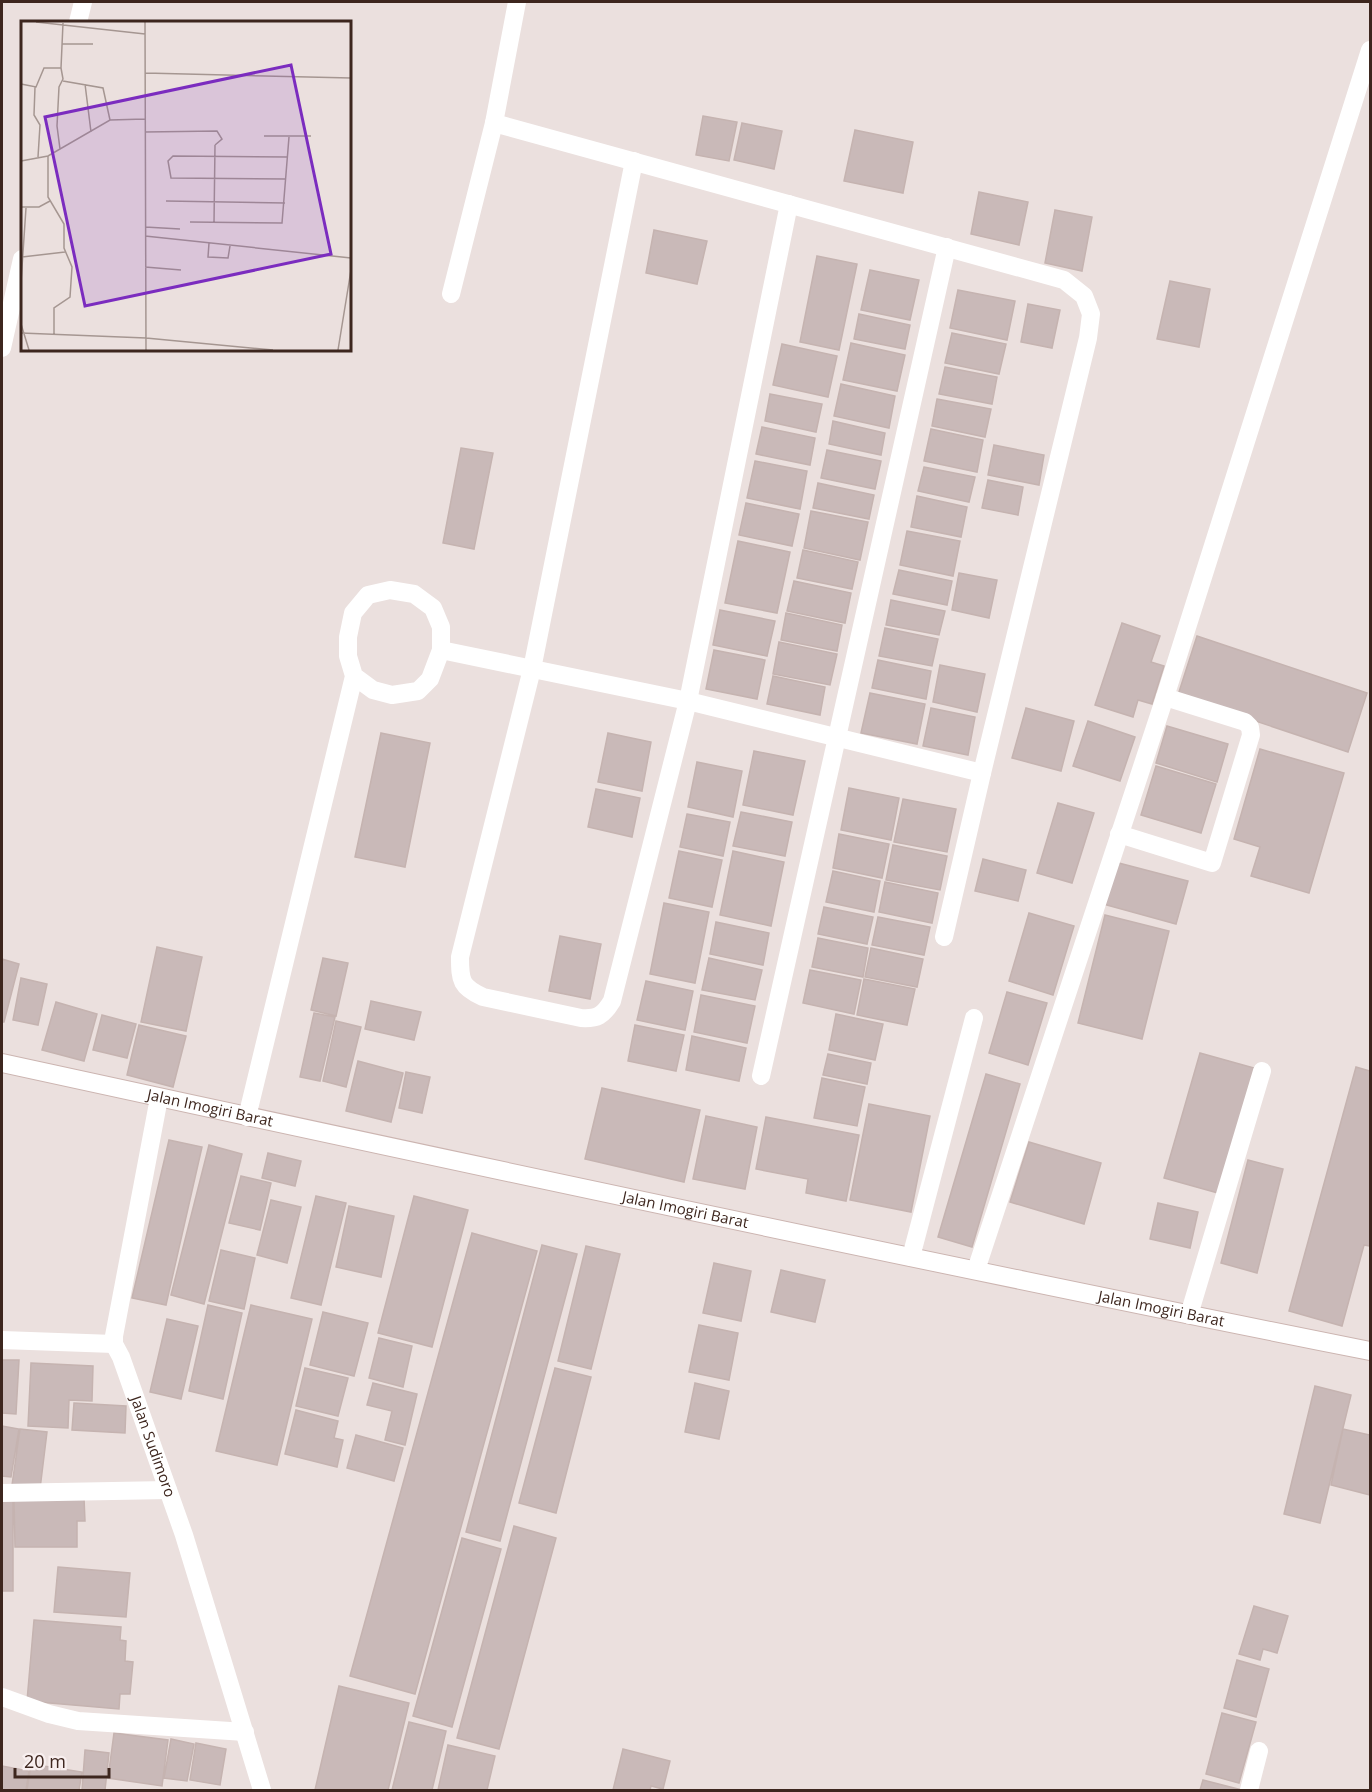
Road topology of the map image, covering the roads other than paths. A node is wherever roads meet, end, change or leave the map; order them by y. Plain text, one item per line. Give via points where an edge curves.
1 (83, 2) edge
2 (517, 2) edge
3 (78, 21) edge
4 (1371, 50) edge
5 (494, 123) junction
6 (634, 161) junction
7 (789, 204) junction
8 (947, 247) junction
9 (21, 263) edge
10 (451, 294) dead end
11 (2, 348) edge
12 (441, 650) junction
13 (532, 669) junction
14 (354, 676) junction
15 (1165, 697) junction
16 (688, 701) junction
17 (836, 738) junction
18 (982, 773) junction
19 (1119, 834) junction
20 (944, 937) dead end
21 (974, 1018) dead end
22 (2, 1063) edge
23 (1262, 1071) dead end
24 (761, 1076) dead end
25 (159, 1098) junction
26 (247, 1117) junction
27 (911, 1257) junction
28 (976, 1270) junction
29 (1189, 1315) junction
30 (2, 1340) edge
31 (114, 1344) junction
32 (1371, 1351) edge
33 (168, 1490) junction
34 (2, 1493) edge
35 (2, 1697) edge
36 (245, 1732) junction
37 (1259, 1751) dead end
38 (262, 1791) edge
39 (1249, 1791) edge

1 - 3 street
2 - 5 street
4 - 15 street
5 - 6 street
5 - 10 street
6 - 7 street
6 - 13 street
7 - 8 street
7 - 16 street
8 - 17 street
8 - 18 street via 1064,280 1084,296 1091,314
9 - 11 street
12 - 13 street
12 - 14 street via 430,679 418,691 392,695 374,690
12 - 14 street via 441,627 433,608 414,594 390,590 368,595 353,614 348,637
13 - 16 street
13 - 16 street via 460,957 460,975 468,990 483,997 570,1016 593,1018 606,1011 612,1001
14 - 26 street
15 - 19 street
15 - 19 street via 1245,722 1250,727 1251,735 1212,863
16 - 17 street
17 - 18 street
17 - 24 street
18 - 20 street
19 - 28 street
21 - 27 street
22 - 25 street, Jalan Imogiri Barat
23 - 29 street
25 - 26 street, Jalan Imogiri Barat
25 - 31 street
26 - 27 street, Jalan Imogiri Barat
27 - 28 street, Jalan Imogiri Barat
28 - 29 street, Jalan Imogiri Barat
29 - 32 street, Jalan Imogiri Barat
30 - 31 street
31 - 33 street, Jalan Sudimoro
33 - 34 street
33 - 36 street, Jalan Sudimoro
35 - 36 street via 78,1721
36 - 38 street, Jalan Sudimoro
37 - 39 street

